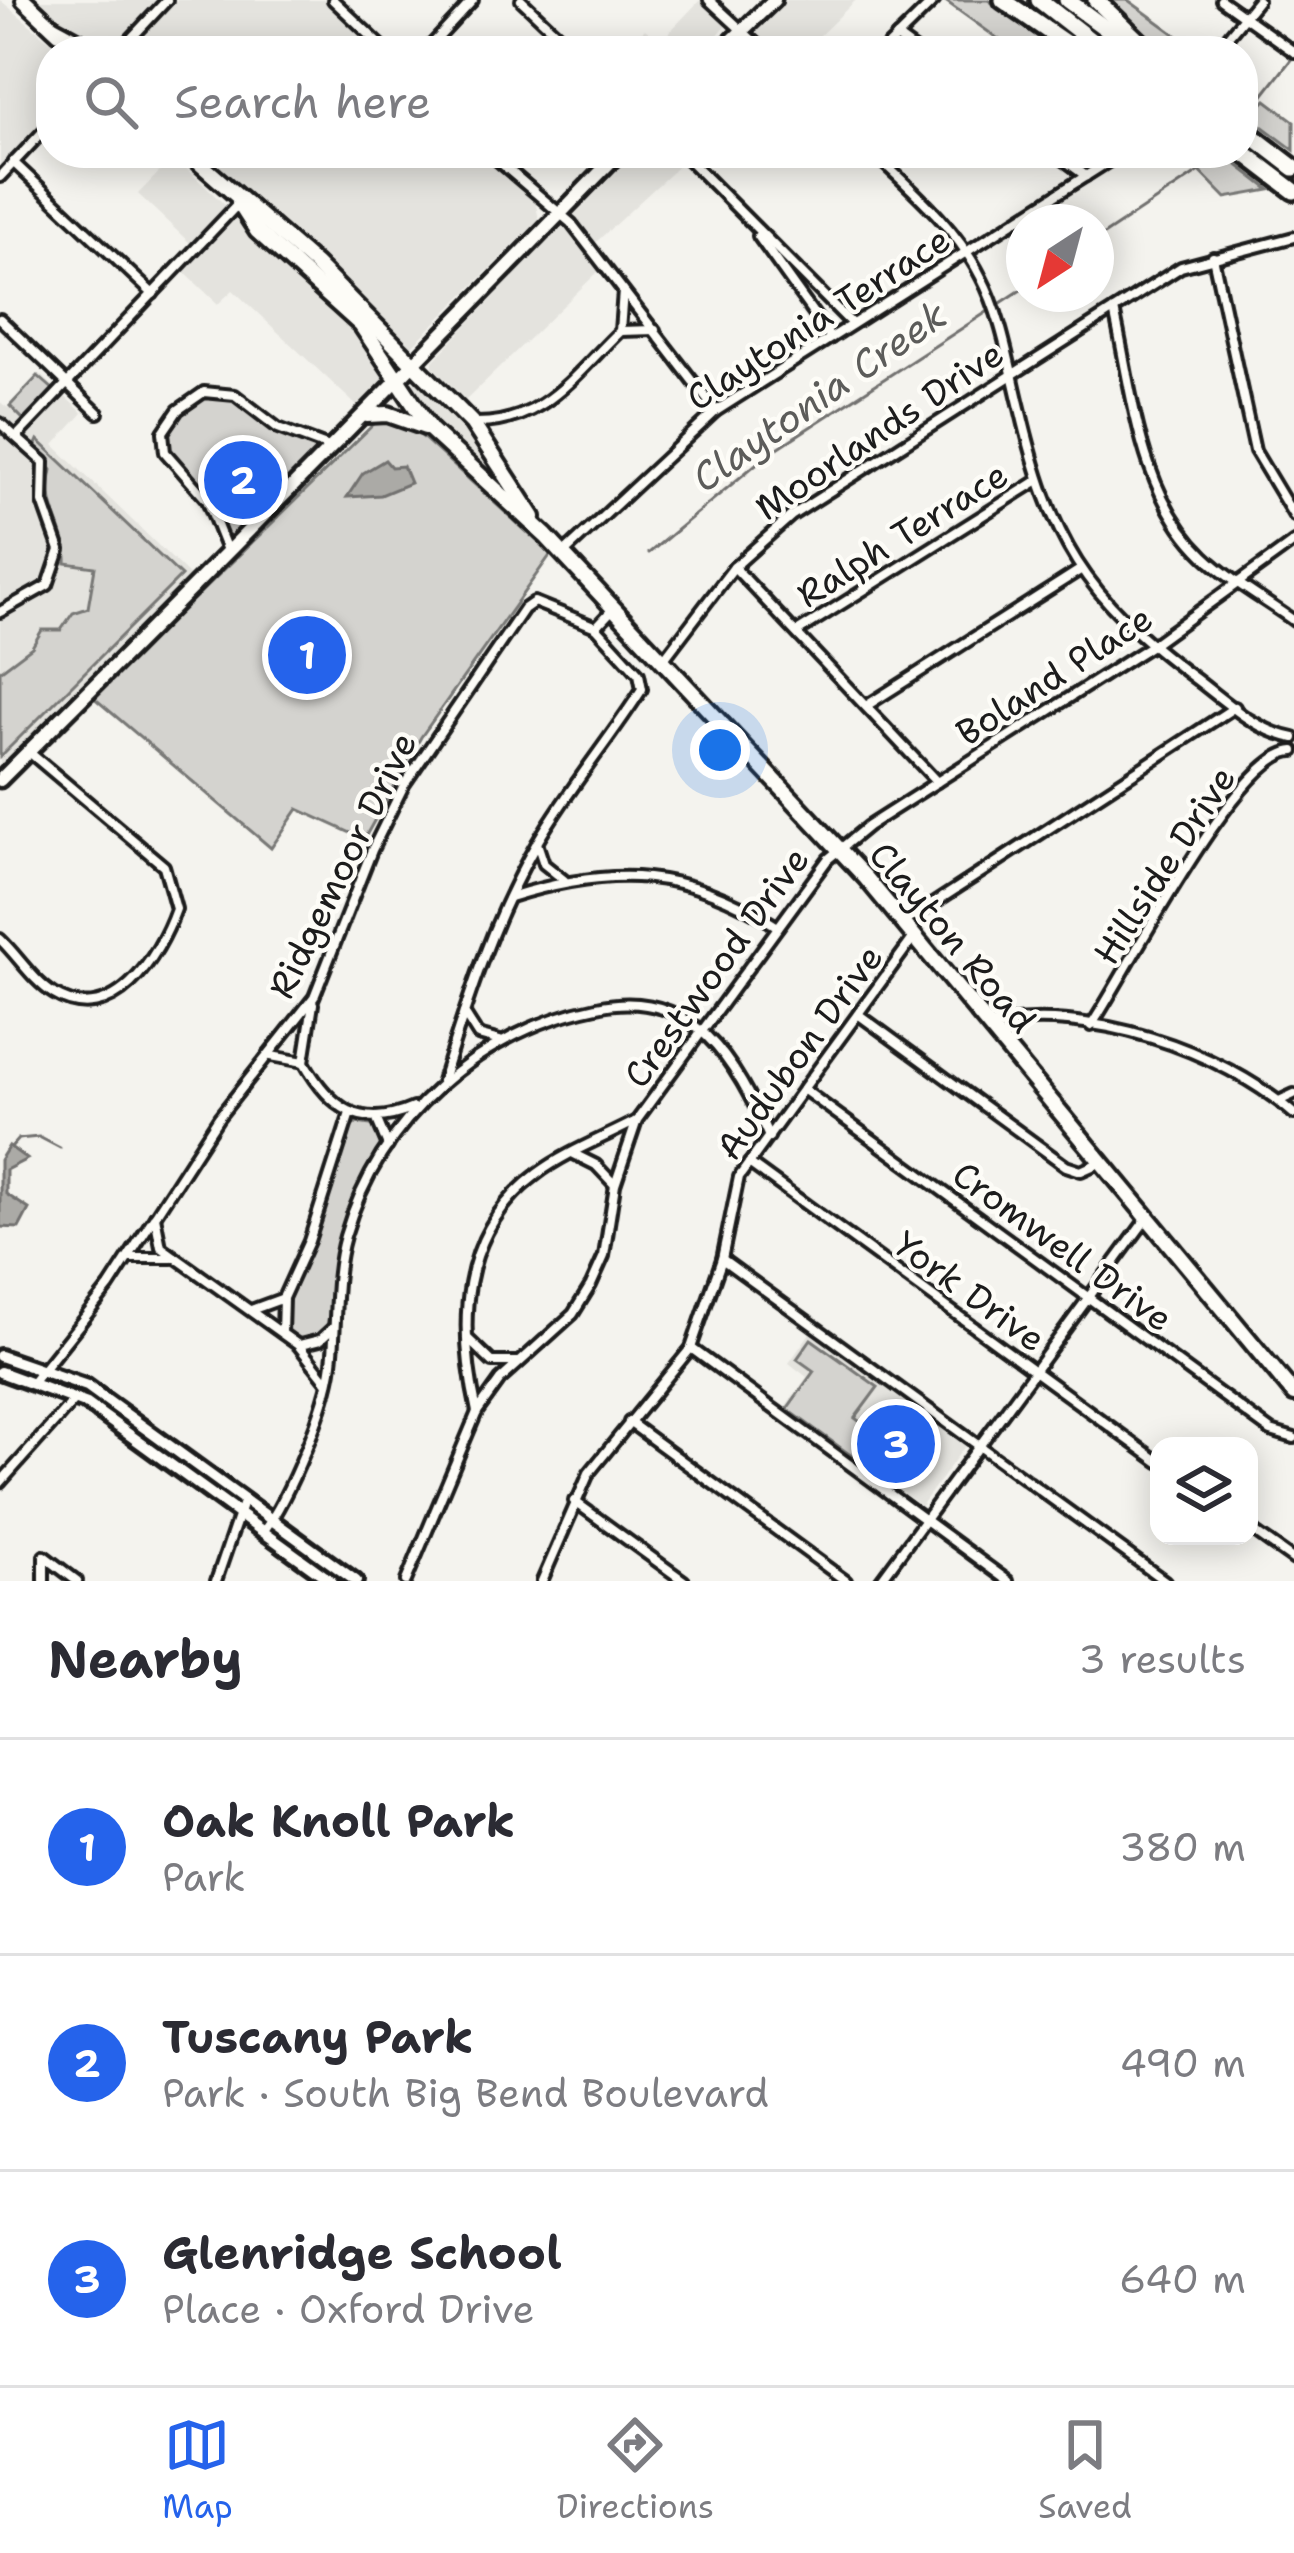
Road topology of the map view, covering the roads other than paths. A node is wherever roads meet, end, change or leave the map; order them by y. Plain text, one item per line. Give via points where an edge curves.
1 (24, 0) edge
2 (167, 0) edge
3 (333, 0) edge
4 (473, 0) edge
5 (521, 0) edge
6 (709, 0) edge
7 (774, 0) edge
8 (935, 0) edge
9 (1004, 0) edge
10 (1039, 0) edge
11 (1067, 0) edge
12 (1096, 0) edge
13 (1221, 0) edge
14 (1258, 0) edge
15 (1245, 17) junction
16 (53, 27) junction
17 (742, 31) junction
18 (63, 36) edge
19 (70, 36) edge
20 (135, 36) edge
21 (371, 36) edge
22 (440, 36) edge
23 (559, 36) edge
24 (737, 36) edge
25 (748, 36) edge
26 (898, 36) edge
27 (1056, 36) edge
28 (1085, 36) edge
29 (1116, 36) edge
30 (1133, 36) edge
31 (1229, 36) edge
32 (1290, 50) edge
33 (36, 139) edge
34 (1258, 140) edge
35 (13, 163) junction
36 (1258, 164) edge
37 (204, 168) edge
38 (507, 168) edge
39 (604, 168) edge
40 (697, 168) edge
41 (888, 168) edge
42 (1075, 168) edge
43 (1099, 168) edge
44 (1294, 168) edge
45 (1086, 176) junction
46 (0, 177) edge
47 (1294, 190) edge
48 (239, 202) junction
49 (560, 213) junction
50 (751, 224) junction
51 (1294, 237) edge
52 (967, 253) junction
53 (1213, 257) junction
54 (623, 287) junction
55 (153, 294) junction
56 (1114, 310) joint
57 (1111, 312) edge
58 (0, 319) edge
59 (852, 323) junction
60 (655, 330) junction
61 (620, 331) junction
62 (831, 338) junction
63 (414, 364) junction
64 (1011, 373) junction
65 (399, 381) junction
66 (68, 384) junction
67 (716, 411) junction
68 (98, 412) dead end
69 (367, 416) junction
70 (0, 422) edge
71 (472, 424) junction
72 (431, 430) junction
73 (16, 436) junction
74 (333, 449) junction
75 (1036, 481) junction
76 (1294, 516) edge
77 (546, 536) junction
78 (1294, 542) edge
79 (226, 548) junction
80 (563, 554) junction
81 (734, 567) junction
82 (1080, 570) junction
83 (1240, 581) junction
84 (614, 608) junction
85 (0, 612) edge
86 (1294, 621) edge
87 (596, 627) junction
88 (796, 632) junction
89 (1152, 645) junction
90 (664, 660) junction
91 (866, 706) junction
92 (1235, 707) junction
93 (1294, 737) edge
94 (29, 751) junction
95 (1294, 751) edge
96 (0, 780) edge
97 (937, 782) junction
98 (537, 843) junction
99 (839, 848) junction
100 (566, 880) junction
101 (509, 897) junction
102 (904, 922) junction
103 (778, 927) junction
104 (915, 936) junction
105 (0, 939) edge
106 (314, 997) junction
107 (464, 1011) junction
108 (857, 1014) junction
109 (989, 1026) junction
110 (1091, 1026) junction
111 (703, 1034) junction
112 (502, 1041) junction
113 (271, 1056) junction
114 (304, 1062) junction
115 (441, 1082) junction
116 (803, 1089) junction
117 (1294, 1094) edge
118 (1279, 1101) junction
119 (419, 1106) junction
120 (350, 1113) junction
121 (1294, 1114) edge
122 (377, 1120) junction
123 (638, 1120) junction
124 (769, 1137) junction
125 (388, 1147) junction
126 (574, 1154) junction
127 (1101, 1162) junction
128 (749, 1163) junction
129 (615, 1185) junction
130 (155, 1216) junction
131 (1147, 1218) junction
132 (130, 1258) junction
133 (173, 1258) junction
134 (722, 1259) junction
135 (1087, 1297) junction
136 (283, 1298) junction
137 (251, 1310) junction
138 (334, 1327) junction
139 (463, 1332) junction
140 (283, 1334) junction
141 (298, 1346) junction
142 (691, 1348) junction
143 (0, 1356) edge
144 (523, 1361) junction
145 (41, 1368) junction
146 (1032, 1371) junction
147 (0, 1372) edge
148 (34, 1381) junction
149 (328, 1384) junction
150 (1294, 1394) edge
151 (76, 1398) junction
152 (477, 1412) junction
153 (629, 1422) junction
154 (1294, 1438) edge
155 (978, 1444) junction
156 (1150, 1456) edge
157 (0, 1483) edge
158 (244, 1499) junction
159 (574, 1501) junction
160 (237, 1513) junction
161 (272, 1520) junction
162 (924, 1520) junction
163 (263, 1532) junction
164 (1258, 1534) edge
165 (1294, 1560) edge
166 (215, 1580) edge
167 (44, 1581) edge
168 (77, 1581) edge
169 (331, 1581) edge
170 (356, 1581) edge
171 (406, 1581) edge
172 (542, 1581) edge
173 (683, 1581) edge
174 (846, 1581) edge
175 (880, 1581) edge
176 (1008, 1581) edge
177 (1165, 1581) edge

1 - 16 main road
2 - 20 street
3 - 21 street
4 - 22 street
5 - 23 street
6 - 17 street
7 - 17 main road
8 - 26 street
9 - 27 highway
10 - 28 highway
11 - 29 highway
12 - 30 highway
13 - 15 street
14 - 15 street
15 - 31 street
15 - 32 street
16 - 18 main road
16 - 19 main road
17 - 24 main road
17 - 25 street
33 - 35 street
34 - 44 highway
35 - 46 street
35 - 55 street
36 - 47 highway
37 - 48 main road, Clayton Road
38 - 49 street
39 - 49 main road
40 - 50 street
41 - 52 street
42 - 45 street
43 - 45 street, Claytonia Terrace
45 - 52 street, Claytonia Terrace
48 - 55 street
48 - 63 main road, Clayton Road via 315,264
48 - 65 main road, Clayton Road via 257,231 361,325
49 - 54 street
49 - 63 main road
50 - 59 street
50 - 62 street
51 - 53 street, Moorlands Drive
52 - 59 street, Claytonia Terrace
52 - 64 street via 994,309
53 - 56 street, Moorlands Drive via 1181,267
53 - 76 street via 1255,452
54 - 60 street
54 - 61 street
55 - 66 street
56 - 83 street via 1155,487 1187,538
57 - 64 street, Moorlands Drive
58 - 66 street
59 - 62 street, Claytonia Terrace
60 - 61 street
60 - 67 street
61 - 71 street via 533,414
62 - 67 street, Claytonia Terrace
63 - 65 main road
63 - 71 main road, Clayton Road
64 - 75 street
64 - 81 street, Moorlands Drive via 790,516
65 - 69 main road
65 - 72 main road, Clayton Road
66 - 68 street
66 - 73 street
67 - 80 street, Claytonia Terrace
69 - 72 main road via 388,414
69 - 74 main road
70 - 73 street
71 - 77 main road, Clayton Road
72 - 77 main road, Clayton Road
73 - 85 street via 44,462 43,502 60,550 47,584
74 - 79 main road
74 - 79 street via 290,435 235,395 204,392 178,410 164,432 165,452 207,500
75 - 82 street
75 - 88 street, Ralph Terrace
77 - 80 main road, Clayton Road
78 - 83 street, Boland Place
79 - 94 main road
80 - 84 main road, Clayton Road
81 - 88 street
81 - 90 street, Moorlands Drive
82 - 89 street
82 - 91 street
83 - 86 street
83 - 89 street, Boland Place
84 - 87 street
84 - 90 main road, Clayton Road
87 - 98 street via 644,685
87 - 106 street, Ridgemoor Drive via 548,604 524,609 404,785
88 - 91 street
89 - 92 street
89 - 97 street, Boland Place
90 - 99 main road, Clayton Road
91 - 97 street
92 - 93 street via 1263,728
92 - 102 street
94 - 96 main road
94 - 105 street via 164,866 176,909 138,974 110,1000 92,1004 52,993
95 - 110 street, Hillside Drive via 1267,761 1228,804
97 - 99 street, Boland Place
98 - 100 street via 544,864
98 - 101 street
99 - 102 main road, Clayton Road
99 - 103 street, Crestwood Drive
100 - 101 street
100 - 103 street via 661,878 735,900
101 - 107 street
102 - 104 main road, Clayton Road
103 - 111 street, Crestwood Drive
104 - 108 street, Audubon Drive
104 - 109 main road, Clayton Road
106 - 113 street, Ridgemoor Drive
106 - 114 street
107 - 112 street via 478,1035
107 - 115 street
108 - 116 street, Audubon Drive
108 - 127 street via 1066,1166 1081,1171
109 - 110 street
109 - 127 main road, Clayton Road
110 - 118 street via 1198,1053
111 - 112 street via 660,1010 625,1004 558,1016
111 - 123 street, Crestwood Drive
111 - 124 street via 741,1073
112 - 115 street
113 - 114 street
113 - 130 street, Ridgemoor Drive via 219,1117
114 - 120 street via 331,1102
115 - 119 street
116 - 124 street, Audubon Drive
116 - 135 street, Cromwell Drive
117 - 118 street
118 - 121 street
119 - 122 street
119 - 125 street
120 - 122 street
120 - 136 street
122 - 125 street
123 - 126 street, Crestwood Drive
123 - 129 street, Crestwood Drive
124 - 128 street, Audubon Drive
125 - 138 street via 345,1235
126 - 129 street
126 - 139 street, Crestwood Drive via 540,1171 497,1217 475,1258
127 - 131 main road, Clayton Road
128 - 134 street, Audubon Drive
128 - 146 street, York Drive
129 - 144 street, Crestwood Drive via 613,1222 591,1285
130 - 132 street, Ridgemoor Drive
130 - 133 street via 161,1247
131 - 135 street
131 - 150 main road, Clayton Road
132 - 133 street
132 - 145 street, Ridgemoor Drive
133 - 137 street
134 - 142 street, Audubon Drive
134 - 155 street
135 - 146 street
135 - 154 street, Cromwell Drive via 1270,1431
136 - 137 street
136 - 140 street
137 - 140 street
138 - 141 street
138 - 149 street
139 - 144 street via 492,1362
139 - 152 street, Crestwood Drive
140 - 141 street
141 - 149 street
142 - 153 street, Audubon Drive
142 - 162 street
143 - 145 street
144 - 152 street, Crestwood Drive
145 - 148 street, Ridgemoor Drive
145 - 158 street via 105,1398
146 - 155 street
146 - 156 street, York Drive
147 - 148 street
148 - 151 street
149 - 161 street
151 - 157 street
151 - 160 street
152 - 171 street, Crestwood Drive
153 - 159 street, Audubon Drive
153 - 174 street
155 - 162 street
155 - 177 street
158 - 160 street
158 - 161 street
159 - 172 street, Audubon Drive
159 - 173 street
160 - 163 street
160 - 166 street
161 - 163 street
161 - 170 street
162 - 175 street
162 - 176 street
163 - 169 street
164 - 165 street
167 - 168 street via 44,1556

